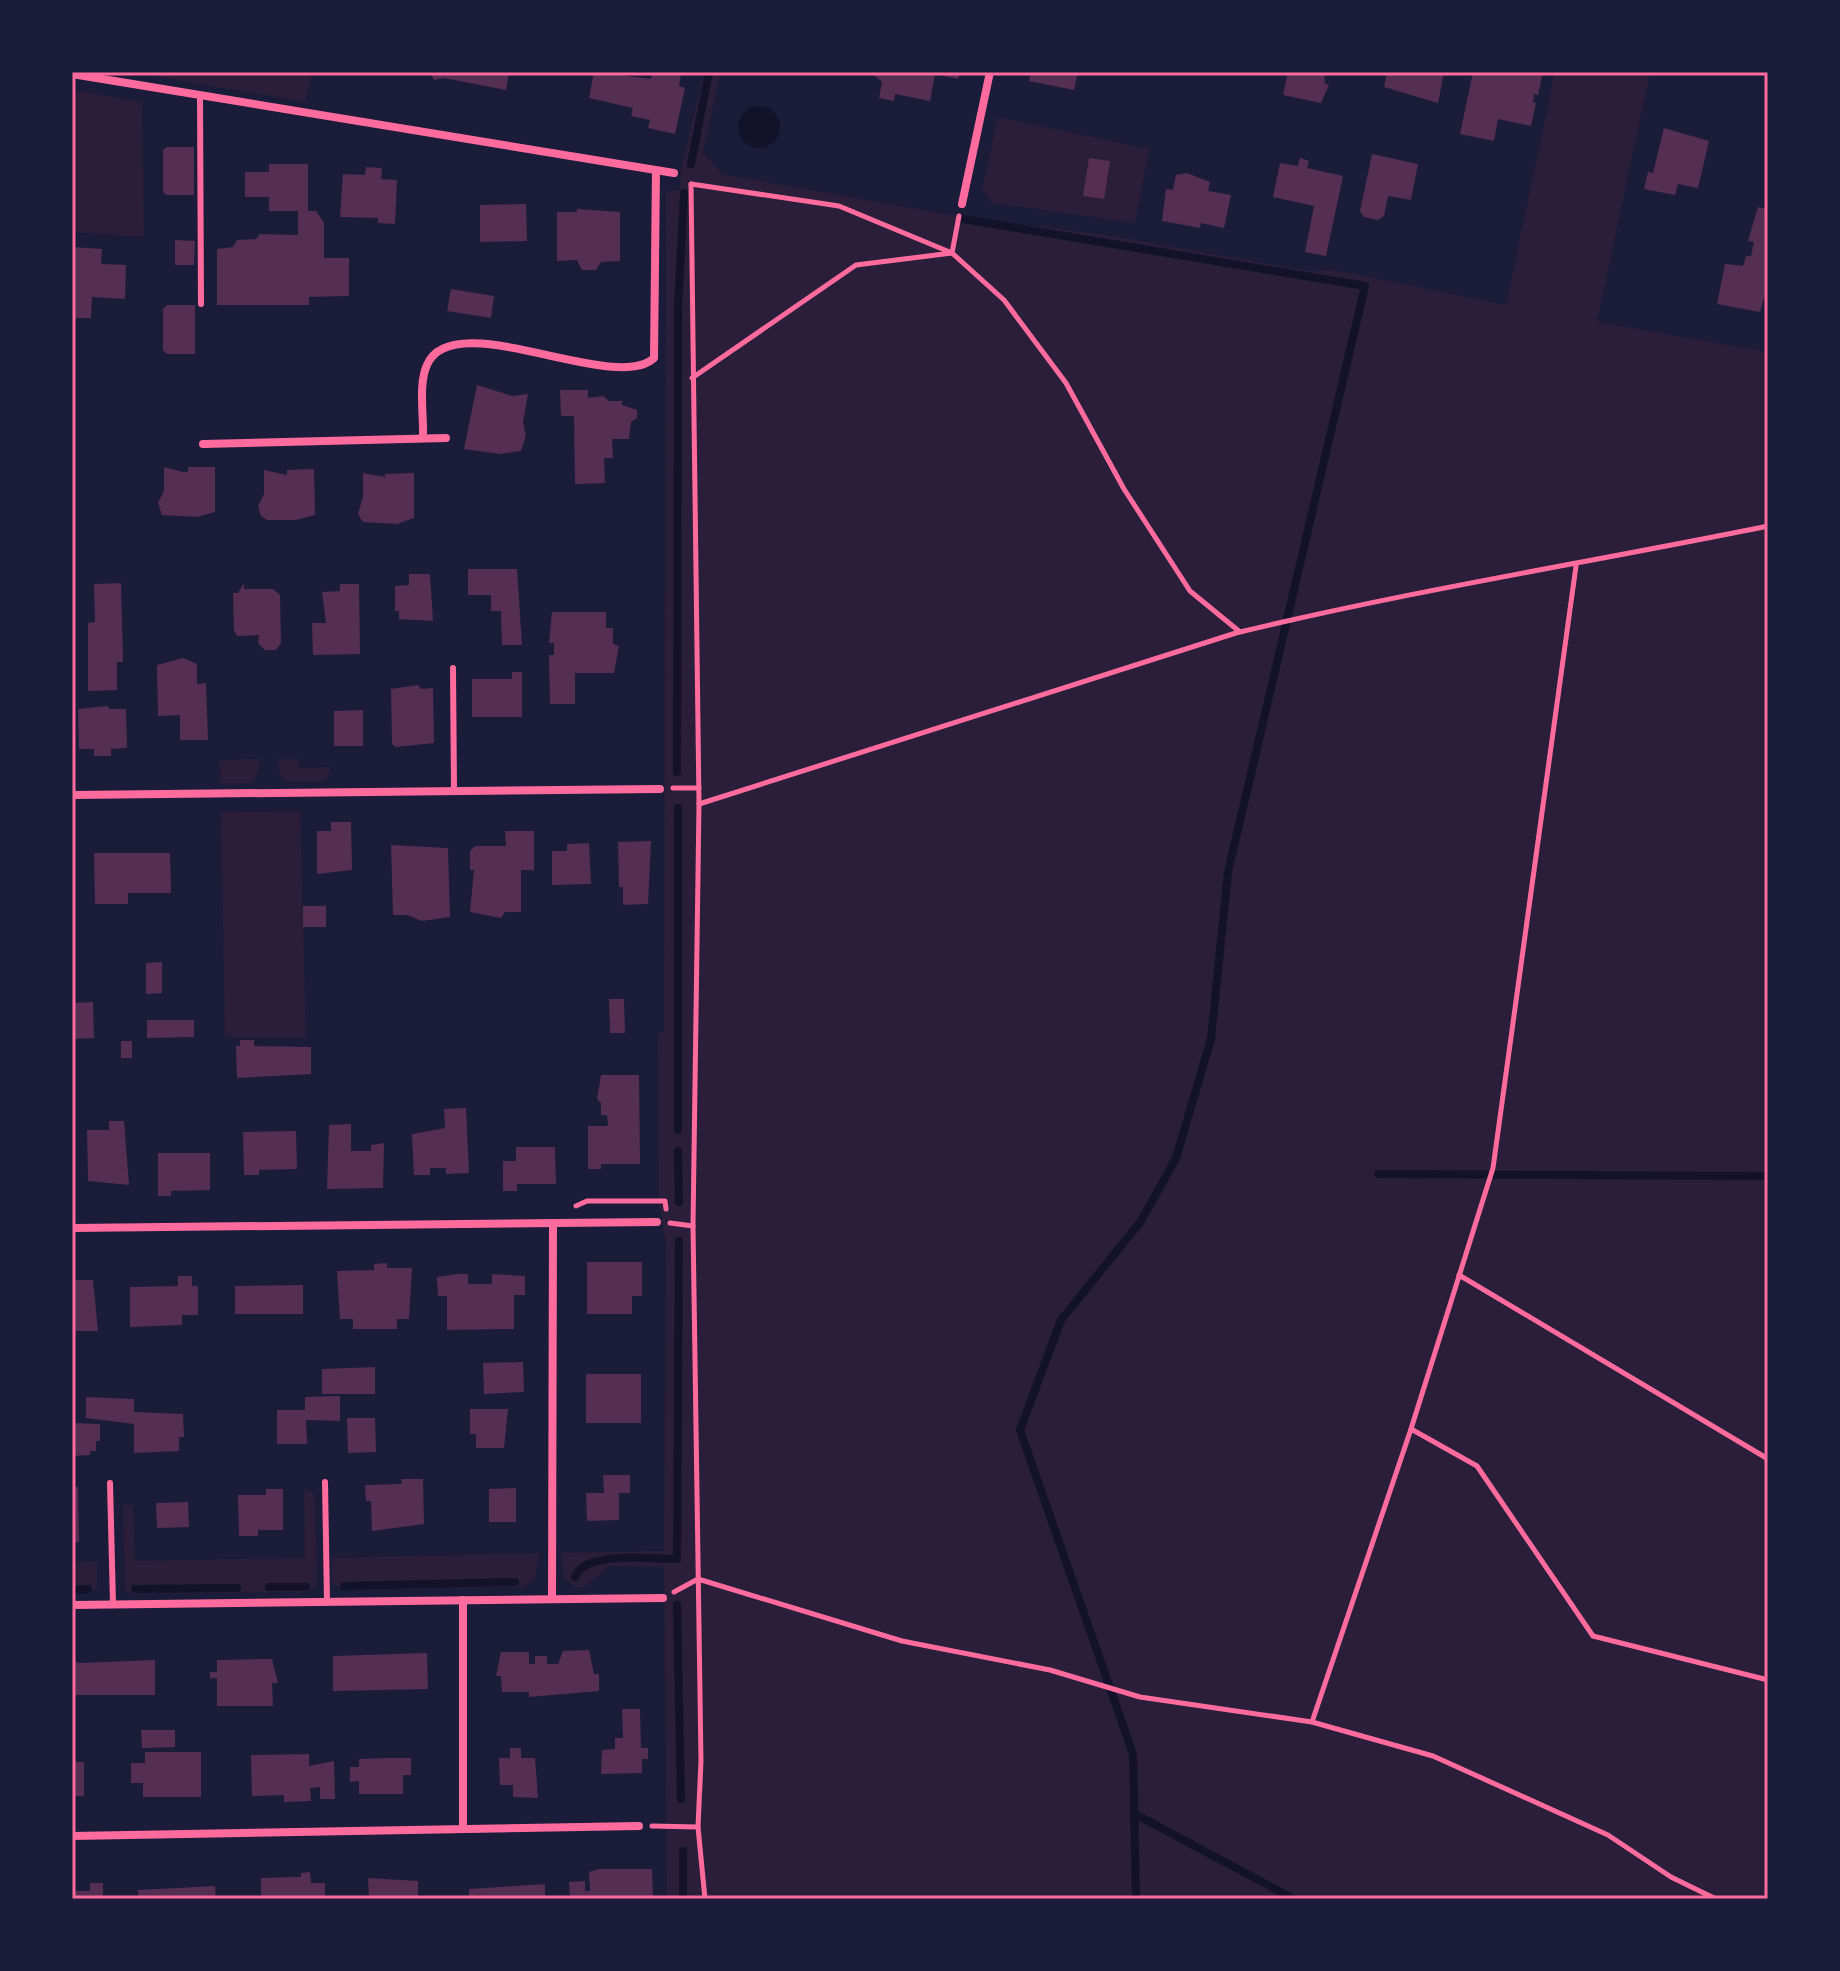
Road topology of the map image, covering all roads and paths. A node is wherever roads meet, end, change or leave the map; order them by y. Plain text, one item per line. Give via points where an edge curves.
1 (990, 72) edge
2 (72, 74) edge
3 (200, 95) junction
4 (656, 170) junction
5 (674, 173) joint
6 (691, 184) junction
7 (962, 204) joint
8 (952, 253) junction
9 (201, 304) dead end
10 (691, 379) junction
11 (423, 438) junction
12 (446, 438) dead end
13 (203, 444) dead end
14 (1768, 526) edge
15 (1576, 566) junction
16 (1240, 632) junction
17 (453, 668) dead end
18 (699, 788) junction
19 (660, 789) joint
20 (454, 791) junction
21 (72, 795) edge
22 (699, 804) junction
23 (657, 1222) dead end
24 (553, 1223) junction
25 (72, 1228) edge
26 (1459, 1275) junction
27 (1411, 1429) junction
28 (1768, 1459) edge
29 (325, 1482) dead end
30 (110, 1483) dead end
31 (698, 1579) junction
32 (552, 1598) junction
33 (663, 1598) joint
34 (463, 1600) junction
35 (327, 1601) junction
36 (113, 1604) junction
37 (72, 1605) edge
38 (1768, 1680) edge
39 (1312, 1722) junction
40 (639, 1826) joint
41 (698, 1827) junction
42 (463, 1829) junction
43 (72, 1836) edge
44 (705, 1899) edge
45 (1716, 1899) edge

1 - 7 street
2 - 3 street
3 - 4 street
3 - 9 lane
4 - 5 street
4 - 11 street via 654,358 630,369 460,343 431,357 425,367
5 - 6 path
6 - 8 path via 839,206
6 - 10 path
7 - 8 path
8 - 10 path via 856,265
8 - 16 path via 1004,300 1066,383 1124,489 1190,591
10 - 18 path
11 - 12 street
11 - 13 street
14 - 15 path
15 - 16 path via 1351,606
15 - 26 path via 1493,1168
16 - 22 path
17 - 20 lane
18 - 19 path
18 - 22 path
19 - 20 street
20 - 21 street
22 - 31 path via 693,1226
23 - 24 street
24 - 25 street
24 - 32 street
26 - 27 path
26 - 28 path
27 - 38 path via 1477,1466 1593,1636
27 - 39 path
29 - 35 lane
30 - 36 lane
31 - 33 path
31 - 39 path via 902,1641 1050,1670 1140,1697
31 - 41 path
32 - 33 street
32 - 34 street
34 - 35 street
34 - 42 street
35 - 36 street
36 - 37 street
39 - 45 path via 1433,1756 1608,1835 1671,1877
40 - 41 path
40 - 42 street
41 - 44 path
42 - 43 street

